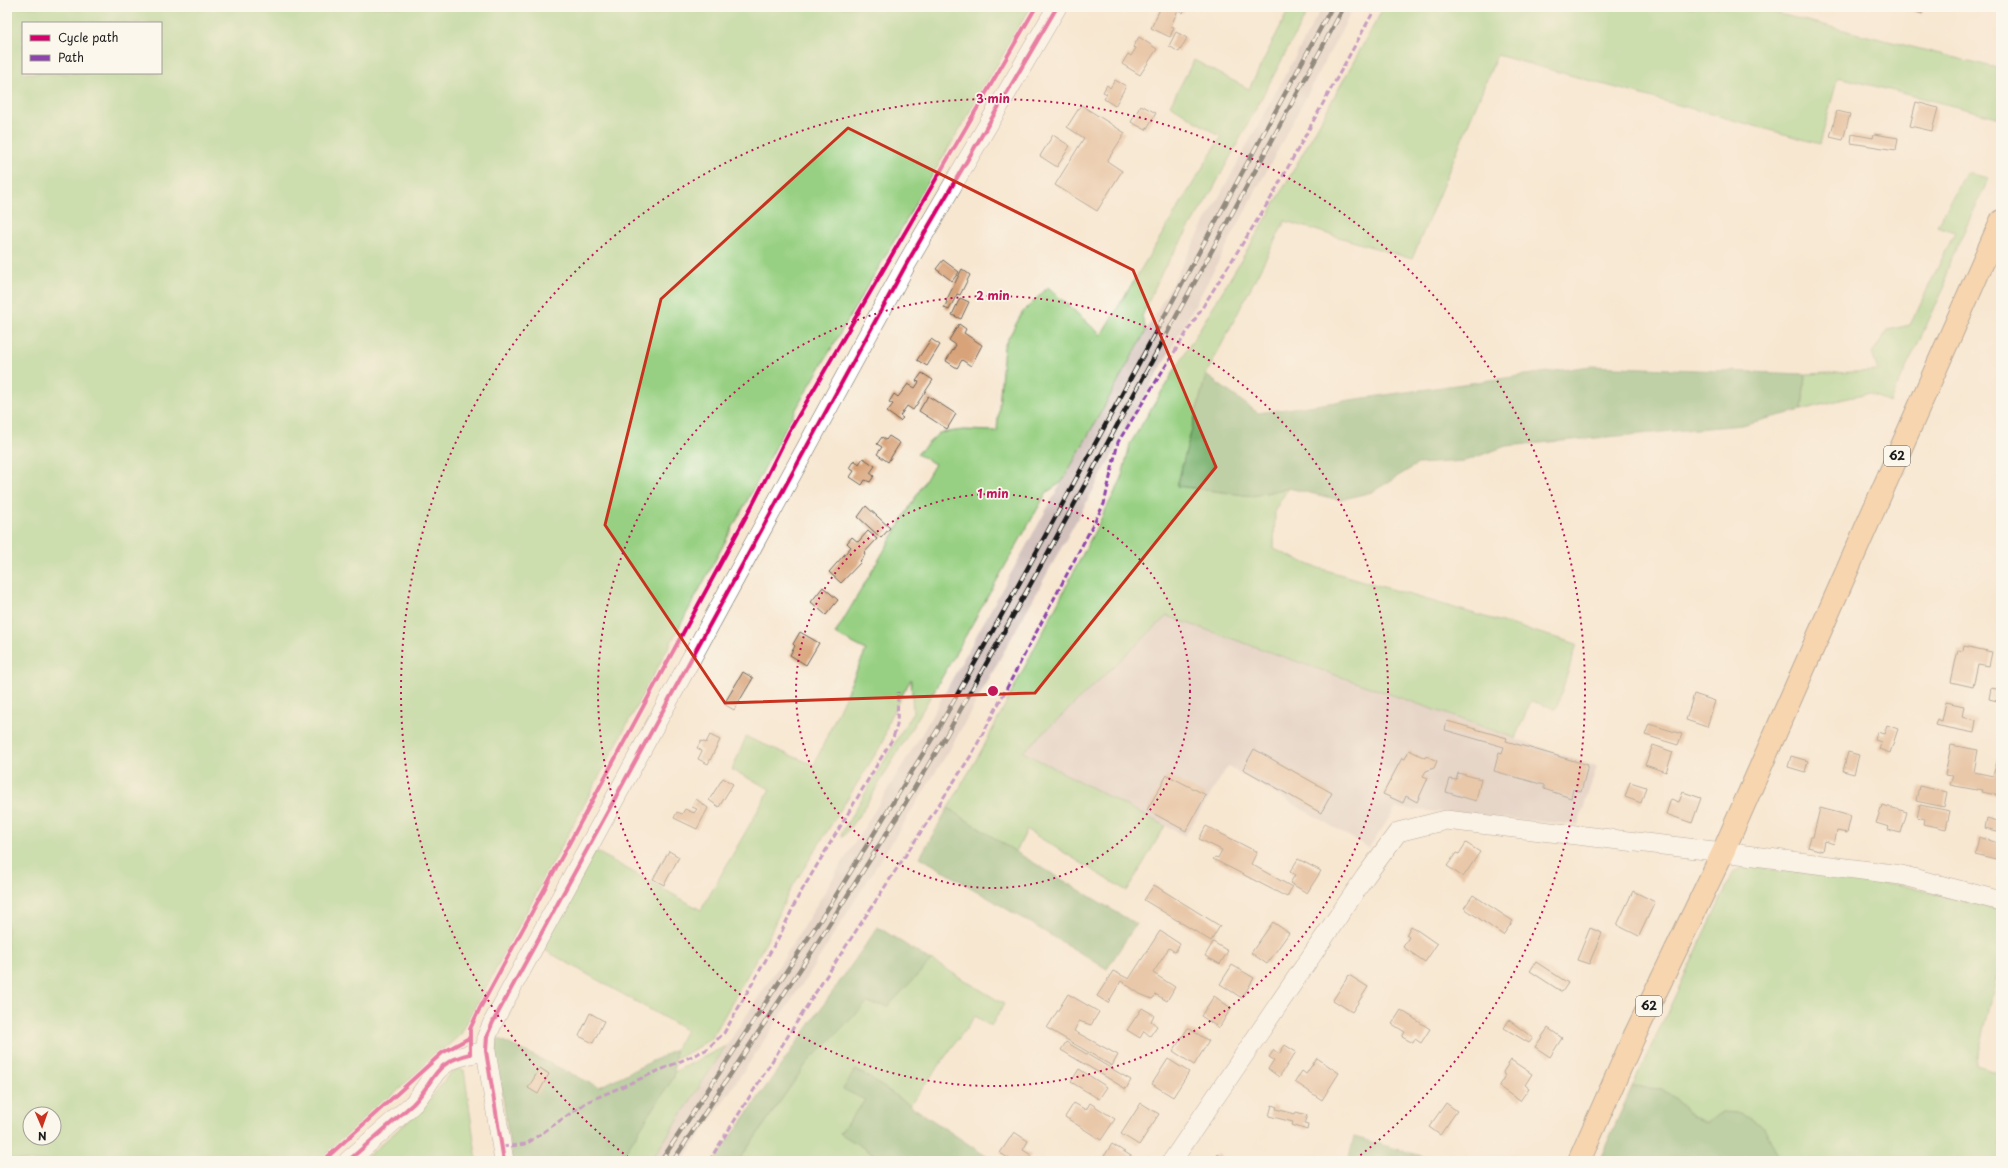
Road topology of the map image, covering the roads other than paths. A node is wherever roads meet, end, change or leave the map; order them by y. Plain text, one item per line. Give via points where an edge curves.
1 (1057, 7) edge
2 (2001, 221) edge
3 (1723, 852) junction
4 (2001, 901) edge
5 (486, 1051) junction
6 (348, 1161) edge
7 (504, 1161) edge
8 (1172, 1161) edge
9 (1579, 1161) edge

1 - 5 street via 892,290 532,948 493,1022 487,1036
2 - 3 main road, 62
3 - 4 street via 1901,875
3 - 8 street via 1446,820 1398,832 1364,877
3 - 9 main road, 62 via 1633,1039
5 - 6 street via 448,1061 434,1074 413,1104
5 - 7 street

